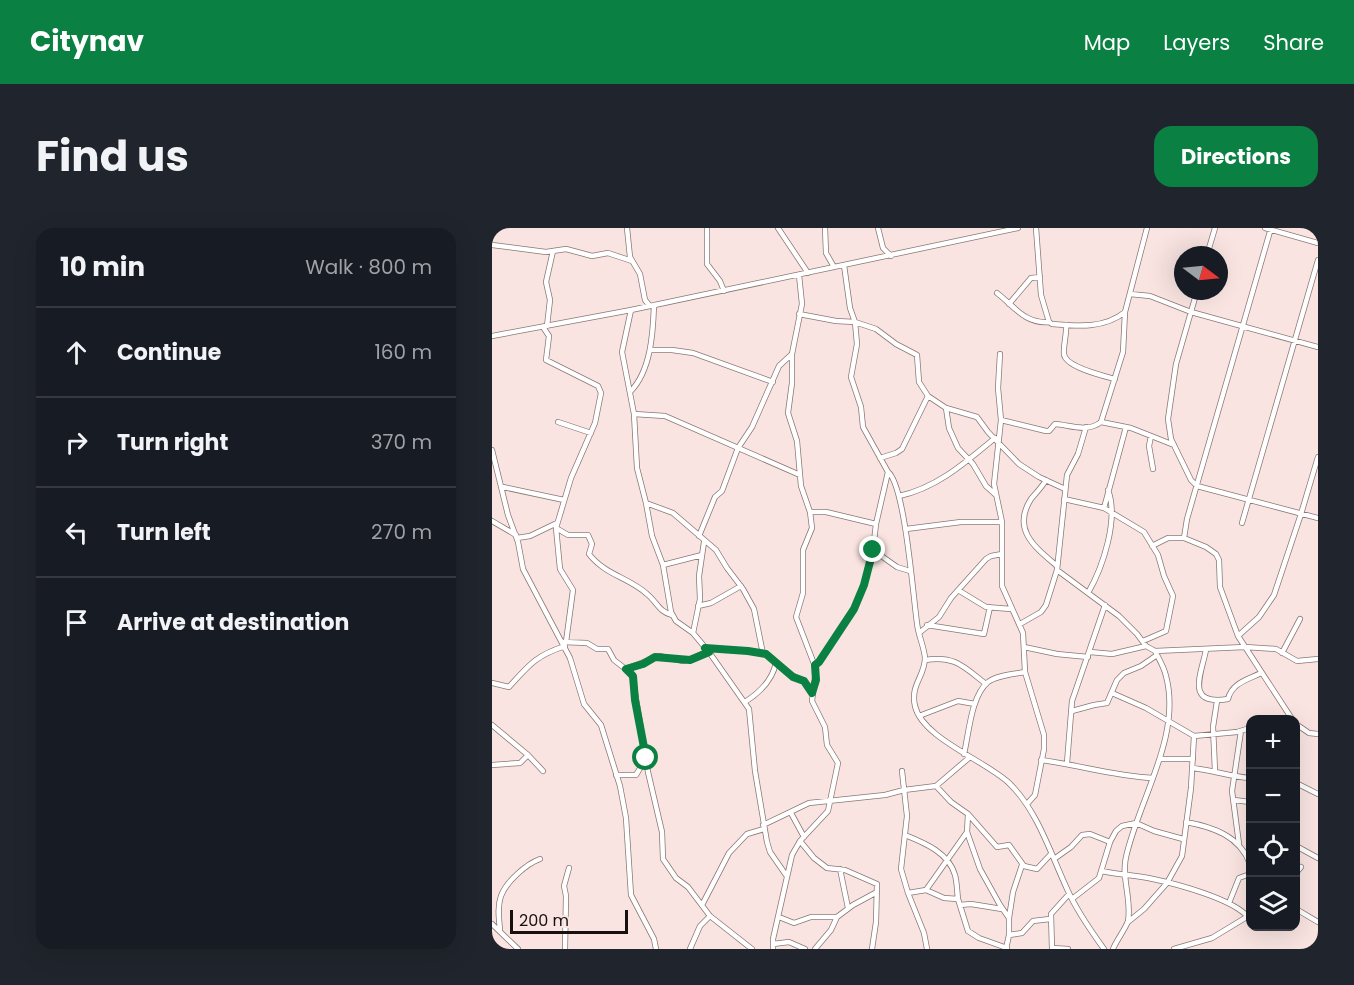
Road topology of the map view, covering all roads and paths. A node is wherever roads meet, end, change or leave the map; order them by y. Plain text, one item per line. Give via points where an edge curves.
1 (627, 228) edge
2 (707, 228) edge
3 (778, 228) edge
4 (825, 228) edge
5 (878, 228) edge
6 (1018, 228) edge
7 (1036, 228) edge
8 (1147, 228) edge
9 (1215, 228) edge
10 (1269, 229) edge
11 (1318, 243) edge
12 (492, 245) edge
13 (1210, 246) edge
14 (553, 251) junction
15 (891, 256) junction
16 (1318, 260) edge
17 (632, 261) junction
18 (844, 265) junction
19 (834, 267) junction
20 (808, 273) junction
21 (799, 274) junction
22 (1040, 278) junction
23 (724, 291) junction
24 (997, 293) dead end
25 (1130, 294) junction
26 (1194, 300) edge
27 (1009, 304) junction
28 (652, 306) junction
29 (631, 310) junction
30 (1125, 312) junction
31 (1191, 312) junction
32 (799, 314) junction
33 (855, 322) junction
34 (1049, 322) junction
35 (1066, 325) junction
36 (545, 326) junction
37 (1244, 326) junction
38 (492, 336) edge
39 (1295, 341) junction
40 (1318, 347) edge
41 (650, 350) junction
42 (792, 354) junction
43 (1000, 354) dead end
44 (1115, 379) junction
45 (773, 382) junction
46 (630, 392) junction
47 (928, 396) junction
48 (946, 408) junction
49 (634, 414) junction
50 (1001, 420) junction
51 (558, 422) dead end
52 (1101, 422) junction
53 (1086, 427) junction
54 (1126, 427) junction
55 (591, 433) junction
56 (1151, 436) junction
57 (995, 438) junction
58 (1000, 443) junction
59 (1175, 445) junction
60 (738, 448) junction
61 (492, 450) edge
62 (1318, 457) edge
63 (880, 458) junction
64 (969, 459) junction
65 (1153, 469) dead end
66 (888, 472) junction
67 (800, 475) junction
68 (994, 476) junction
69 (982, 480) junction
70 (1046, 480) junction
71 (1197, 486) junction
72 (503, 488) junction
73 (1065, 489) junction
74 (1108, 490) junction
75 (996, 495) junction
76 (899, 496) junction
77 (1064, 499) junction
78 (564, 500) junction
79 (1249, 500) junction
80 (646, 503) junction
81 (1104, 508) junction
82 (810, 512) junction
83 (1112, 512) junction
84 (1301, 514) junction
85 (1318, 518) edge
86 (492, 521) edge
87 (1002, 522) junction
88 (1242, 523) dead end
89 (876, 524) junction
90 (557, 525) junction
91 (906, 529) junction
92 (699, 536) junction
93 (517, 537) junction
94 (1184, 538) junction
95 (704, 542) junction
96 (1152, 546) junction
97 (873, 550) junction
98 (1002, 554) junction
99 (702, 555) junction
100 (663, 565) junction
101 (1057, 568) junction
102 (910, 571) junction
103 (741, 586) junction
104 (958, 590) junction
105 (1088, 592) junction
106 (1105, 605) junction
107 (698, 606) junction
108 (990, 607) junction
109 (1011, 609) junction
110 (672, 615) junction
111 (1300, 619) dead end
112 (1020, 624) junction
113 (927, 625) junction
114 (693, 633) junction
115 (919, 633) junction
116 (1238, 636) junction
117 (564, 644) junction
118 (1144, 644) junction
119 (1024, 647) junction
120 (1245, 647) junction
121 (707, 650) junction
122 (1206, 650) junction
123 (1156, 653) junction
124 (1282, 653) junction
125 (764, 654) junction
126 (1089, 655) junction
127 (1318, 659) edge
128 (925, 660) junction
129 (776, 662) junction
130 (815, 665) junction
131 (626, 669) junction
132 (1025, 672) junction
133 (1261, 673) junction
134 (492, 683) edge
135 (986, 684) junction
136 (812, 693) junction
137 (1112, 693) junction
138 (1217, 701) junction
139 (745, 702) junction
140 (975, 704) junction
141 (1072, 711) junction
142 (1286, 712) junction
143 (1284, 715) edge
144 (1288, 715) edge
145 (919, 716) junction
146 (1167, 720) junction
147 (492, 725) edge
148 (1300, 726) edge
149 (1246, 730) edge
150 (1241, 731) junction
151 (1214, 734) junction
152 (1318, 734) edge
153 (1194, 736) junction
154 (964, 753) junction
155 (528, 755) junction
156 (970, 757) junction
157 (646, 758) junction
158 (1160, 759) junction
159 (1193, 759) junction
160 (1041, 760) junction
161 (1067, 763) junction
162 (492, 765) edge
163 (1193, 768) junction
164 (543, 771) dead end
165 (902, 771) dead end
166 (1215, 771) junction
167 (616, 775) junction
168 (1234, 777) junction
169 (1153, 778) junction
170 (1246, 778) edge
171 (1300, 785) edge
172 (936, 786) junction
173 (904, 790) junction
174 (1318, 794) edge
175 (1234, 800) junction
176 (831, 801) junction
177 (1246, 801) edge
178 (1028, 804) junction
179 (790, 813) junction
180 (968, 814) junction
181 (1186, 822) junction
182 (1136, 823) junction
183 (763, 827) junction
184 (967, 832) junction
185 (905, 835) junction
186 (802, 839) junction
187 (1183, 839) junction
188 (1110, 842) junction
189 (1239, 844) junction
190 (1300, 848) edge
191 (1246, 852) edge
192 (1053, 856) junction
193 (1318, 858) edge
194 (540, 859) dead end
195 (946, 861) junction
196 (1022, 865) junction
197 (569, 868) dead end
198 (840, 869) junction
199 (1102, 871) junction
200 (786, 875) junction
201 (1126, 876) junction
202 (1246, 876) edge
203 (1167, 883) junction
204 (926, 890) junction
205 (877, 892) junction
206 (908, 893) junction
207 (1071, 896) junction
208 (958, 899) junction
209 (1229, 903) junction
210 (702, 905) junction
211 (960, 905) junction
212 (848, 908) junction
213 (1002, 909) junction
214 (1300, 911) edge
215 (1246, 914) edge
216 (710, 916) junction
217 (779, 917) junction
218 (837, 917) junction
219 (1009, 918) junction
220 (1246, 918) edge
221 (1050, 919) junction
222 (1128, 922) junction
223 (1318, 922) edge
224 (492, 924) edge
225 (500, 930) junction
226 (1009, 935) junction
227 (773, 946) edge
228 (1006, 948) edge
229 (1052, 948) edge
230 (518, 949) edge
231 (565, 949) edge
232 (656, 949) edge
233 (690, 949) edge
234 (752, 949) edge
235 (805, 949) edge
236 (815, 949) edge
237 (872, 949) edge
238 (927, 949) edge
239 (1068, 949) edge
240 (1104, 949) edge
241 (1113, 949) edge
242 (1174, 949) edge

1 - 17 street
2 - 23 street via 707,264
3 - 20 street
4 - 19 street via 826,253
5 - 15 street via 883,248
6 - 15 street
7 - 22 street
8 - 25 street
9 - 13 street
10 - 11 street
10 - 37 street
12 - 14 street
14 - 17 street via 566,249 592,256 608,253
14 - 36 street via 546,282 550,300
15 - 18 street
16 - 39 street
17 - 28 street via 640,274 645,300
18 - 19 street
18 - 33 street
19 - 20 street
20 - 21 street
21 - 23 street
21 - 32 street
22 - 27 street via 1031,278
22 - 34 street
23 - 28 street
24 - 27 street
25 - 30 street
25 - 31 street via 1150,296
26 - 31 street
27 - 34 street via 1024,318
28 - 29 street
28 - 41 street
29 - 36 street
29 - 46 street via 622,352
30 - 35 street via 1093,325
30 - 44 street via 1123,352
31 - 37 street
31 - 59 street via 1170,393 1168,420
32 - 33 street
32 - 42 street
33 - 47 street via 876,329 917,355 919,382
33 - 63 street via 857,344 851,377 863,427
34 - 35 street
35 - 44 street via 1066,360 1086,371
36 - 38 street
36 - 55 street via 549,336 546,360 600,390
37 - 39 street
37 - 71 street
39 - 40 street
39 - 79 street
41 - 45 street via 693,353
41 - 46 street via 640,378
42 - 45 street via 779,366
42 - 67 street via 788,413 797,441
43 - 50 street
44 - 52 street
45 - 60 street
46 - 49 street
47 - 48 street
47 - 63 street via 902,449
48 - 57 street via 977,417
48 - 64 street via 951,433
49 - 60 street via 665,416
49 - 80 street via 637,468
50 - 53 street via 1046,431 1055,424
50 - 58 street
51 - 55 street
52 - 53 street
52 - 54 street
53 - 73 street
54 - 56 street
54 - 74 street
55 - 78 street
56 - 59 street
56 - 65 street
57 - 58 street
57 - 64 street
58 - 68 street
58 - 70 street via 1019,464
59 - 71 street
60 - 67 street
60 - 92 street
61 - 72 street
62 - 84 street
63 - 66 street
64 - 69 street
64 - 76 street via 945,477
66 - 76 street
66 - 89 street
67 - 82 street
68 - 69 street
68 - 75 street
69 - 75 street
70 - 73 street
70 - 101 street via 1030,502 1024,523 1027,537
71 - 79 street
71 - 94 street
72 - 78 street
72 - 93 street
73 - 77 street
74 - 81 street
74 - 83 street
75 - 87 street
76 - 91 street
77 - 81 street
77 - 101 street
78 - 90 street
79 - 84 street
79 - 88 street
80 - 92 street via 673,513
80 - 100 street
81 - 83 street
82 - 89 street
82 - 130 street via 812,528 803,549 802,593 796,617
83 - 96 street via 1140,529
83 - 105 street via 1098,574
84 - 85 street
84 - 116 street via 1274,595 1259,617
86 - 93 street
87 - 91 street
87 - 98 street
89 - 97 street
90 - 93 street via 528,537
90 - 110 street via 568,535 588,535 592,544 589,554 600,566 647,594 663,612
90 - 117 street via 560,569 573,590
91 - 102 street
92 - 95 street
93 - 117 street via 523,569
94 - 96 street via 1168,538
94 - 116 street via 1216,554 1220,587
95 - 99 street
95 - 103 street via 716,550
96 - 118 street via 1174,600 1166,631
97 - 102 street
97 - 130 street via 854,609
98 - 104 street via 988,557
98 - 109 street via 1002,586
99 - 100 street
99 - 107 street
100 - 110 street
101 - 105 street
101 - 112 street via 1044,609
102 - 115 street
103 - 107 street
103 - 125 street via 754,609
104 - 108 street
104 - 113 street via 939,617
105 - 106 street
106 - 118 street
106 - 126 street
107 - 114 street
108 - 109 street
108 - 113 street via 984,634
109 - 112 street
110 - 114 street
111 - 124 street
112 - 119 street
113 - 115 street
114 - 121 street
115 - 128 street
116 - 120 street
117 - 131 street via 587,643 597,649 608,649
117 - 134 street via 536,658 509,687
117 - 167 street via 584,704 601,725
118 - 123 street
118 - 126 street via 1112,654
119 - 126 street
119 - 132 street
120 - 122 street
120 - 124 street
120 - 133 street
121 - 125 street via 715,647
121 - 131 street via 690,660 655,657
121 - 139 street
122 - 123 street
122 - 138 street via 1198,690 1203,697
123 - 137 street via 1141,666 1124,673
123 - 146 street via 1171,702
124 - 127 street via 1297,661
125 - 129 street
126 - 141 street via 1073,697
128 - 135 street via 949,660
128 - 145 street via 913,695
129 - 136 street via 804,681
129 - 139 street via 765,685
130 - 136 street
131 - 157 street via 633,676
132 - 135 street
132 - 160 street via 1044,735
133 - 138 street via 1235,686 1227,699
133 - 142 street
135 - 140 street
136 - 176 street via 826,730 827,745 838,761
137 - 141 street via 1107,703
137 - 146 street
138 - 151 street
139 - 183 street via 750,712
140 - 145 street via 958,701
140 - 154 street
141 - 161 street
142 - 143 street
142 - 144 street
145 - 154 street
146 - 153 street
146 - 158 street
147 - 155 street
148 - 152 street
149 - 150 street
150 - 151 street
150 - 168 street
151 - 153 street
151 - 166 street
153 - 159 street
154 - 156 street
155 - 162 street via 520,763
155 - 164 street
156 - 172 street
156 - 178 street via 1007,781
157 - 167 street via 636,776
157 - 210 street via 662,832 663,859
158 - 159 street
158 - 169 street
159 - 163 street
160 - 161 street
160 - 178 street via 1035,795
161 - 169 street via 1101,772
163 - 166 street
163 - 181 street
165 - 173 street
166 - 168 street
167 - 232 street via 629,831 631,895
168 - 170 street
168 - 175 street
169 - 182 street
171 - 174 street
172 - 173 street
172 - 180 street
173 - 176 street
173 - 185 street
175 - 177 street
175 - 189 street
176 - 179 street via 809,803
176 - 186 street via 824,817
178 - 192 street
179 - 183 street
179 - 186 street
180 - 184 street
180 - 196 street via 997,847 1009,845
181 - 187 street
181 - 189 street via 1213,828
182 - 187 street
182 - 188 street via 1122,826
182 - 201 street via 1126,857
183 - 200 street via 770,852
183 - 210 street via 747,834 729,853
184 - 195 street
184 - 213 street via 980,869
185 - 195 street via 929,844
185 - 206 street via 901,862
186 - 198 street via 820,864
186 - 200 street
187 - 203 street via 1180,862
188 - 192 street via 1082,835 1071,847
188 - 199 street
189 - 191 street
190 - 193 street
192 - 196 street via 1037,869
192 - 207 street
194 - 225 street via 528,864 504,890 499,904
195 - 204 street
195 - 208 street via 955,873
196 - 219 street
197 - 231 street via 564,886
198 - 205 street via 875,882
198 - 212 street
199 - 201 street
199 - 207 street via 1097,881
200 - 217 street
201 - 203 street
201 - 222 street
202 - 209 street via 1239,878
203 - 209 street
203 - 222 street
204 - 206 street
204 - 208 street
205 - 212 street
205 - 237 street
206 - 238 street
207 - 221 street via 1059,904
207 - 240 street
208 - 211 street
209 - 215 street
210 - 216 street
211 - 213 street
211 - 228 street via 972,935
212 - 218 street
213 - 219 street
214 - 223 street
216 - 233 street via 700,926
216 - 234 street
217 - 218 street via 794,923 811,917
217 - 227 street
218 - 236 street
219 - 226 street
220 - 242 street via 1212,938
221 - 226 street via 1033,921 1022,933
221 - 229 street
222 - 241 street
224 - 225 street
225 - 230 street
226 - 228 street
227 - 235 street via 789,942
229 - 239 street

